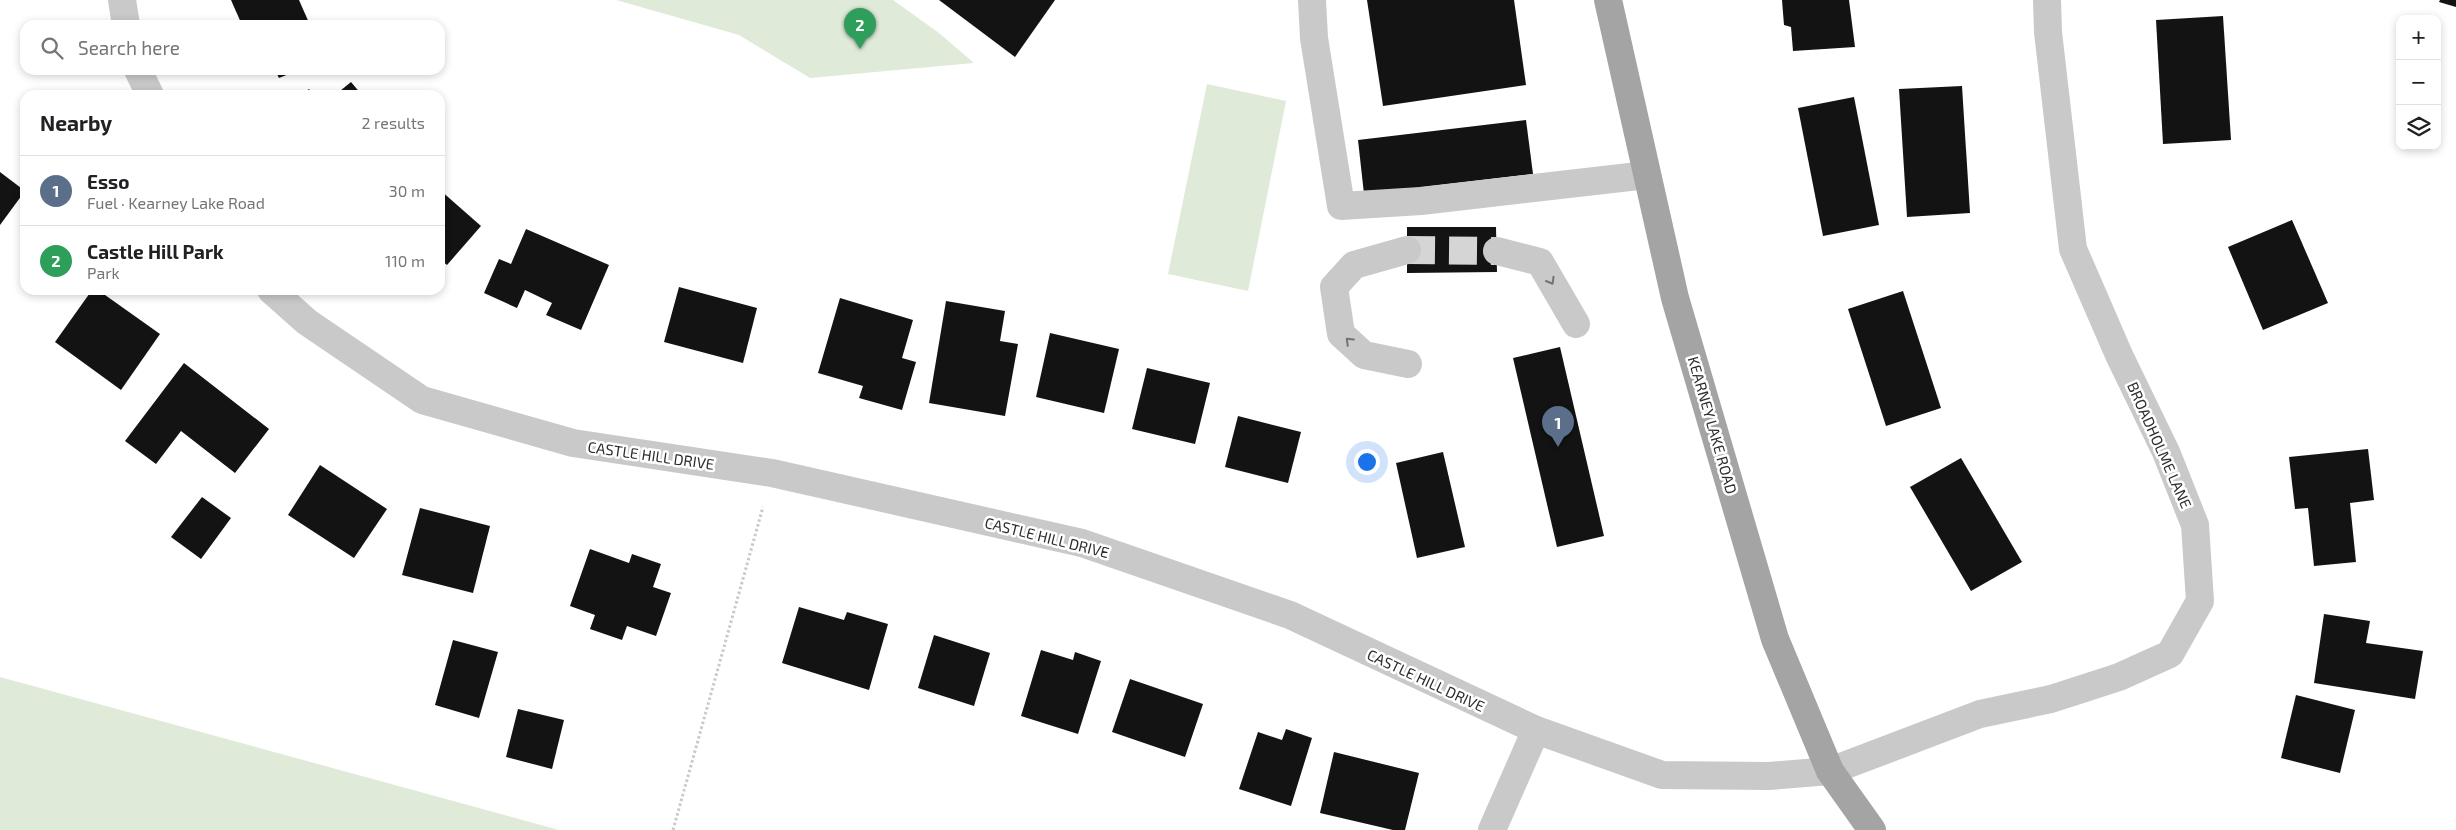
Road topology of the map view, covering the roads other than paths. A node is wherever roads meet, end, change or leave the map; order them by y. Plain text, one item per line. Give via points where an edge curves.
1 (122, 0) edge
2 (1312, 0) edge
3 (1608, 0) edge
4 (2047, 0) edge
5 (125, 20) edge
6 (140, 75) edge
7 (148, 90) edge
8 (1647, 174) junction
9 (1406, 250) tunnel mouth
10 (1497, 250) tunnel mouth
11 (277, 295) edge
12 (1576, 324) dead end
13 (1408, 364) dead end
14 (1536, 730) junction
15 (1830, 771) junction
16 (1492, 830) edge
17 (1872, 830) edge

1 - 5 street
2 - 8 street via 1314,38 1341,206 1421,201
3 - 8 main road, KEARNEY LAKE ROAD
4 - 15 street, BROADHOLME LANE via 2073,249 2118,354 2166,452 2195,525 2200,602 2170,654 2119,677 2051,698 1980,714
6 - 7 street
8 - 15 main road, KEARNEY LAKE ROAD via 1675,298 1776,639
13 -> 9 street via 1364,355 1341,334 1334,287 1354,265
10 -> 12 street via 1540,262
11 - 14 street, CASTLE HILL DRIVE via 307,322 422,400 573,443 772,473 1082,543 1290,615
14 - 15 street, CASTLE HILL DRIVE via 1662,776 1769,776
14 - 16 street
15 - 17 main road, KEARNEY LAKE ROAD

